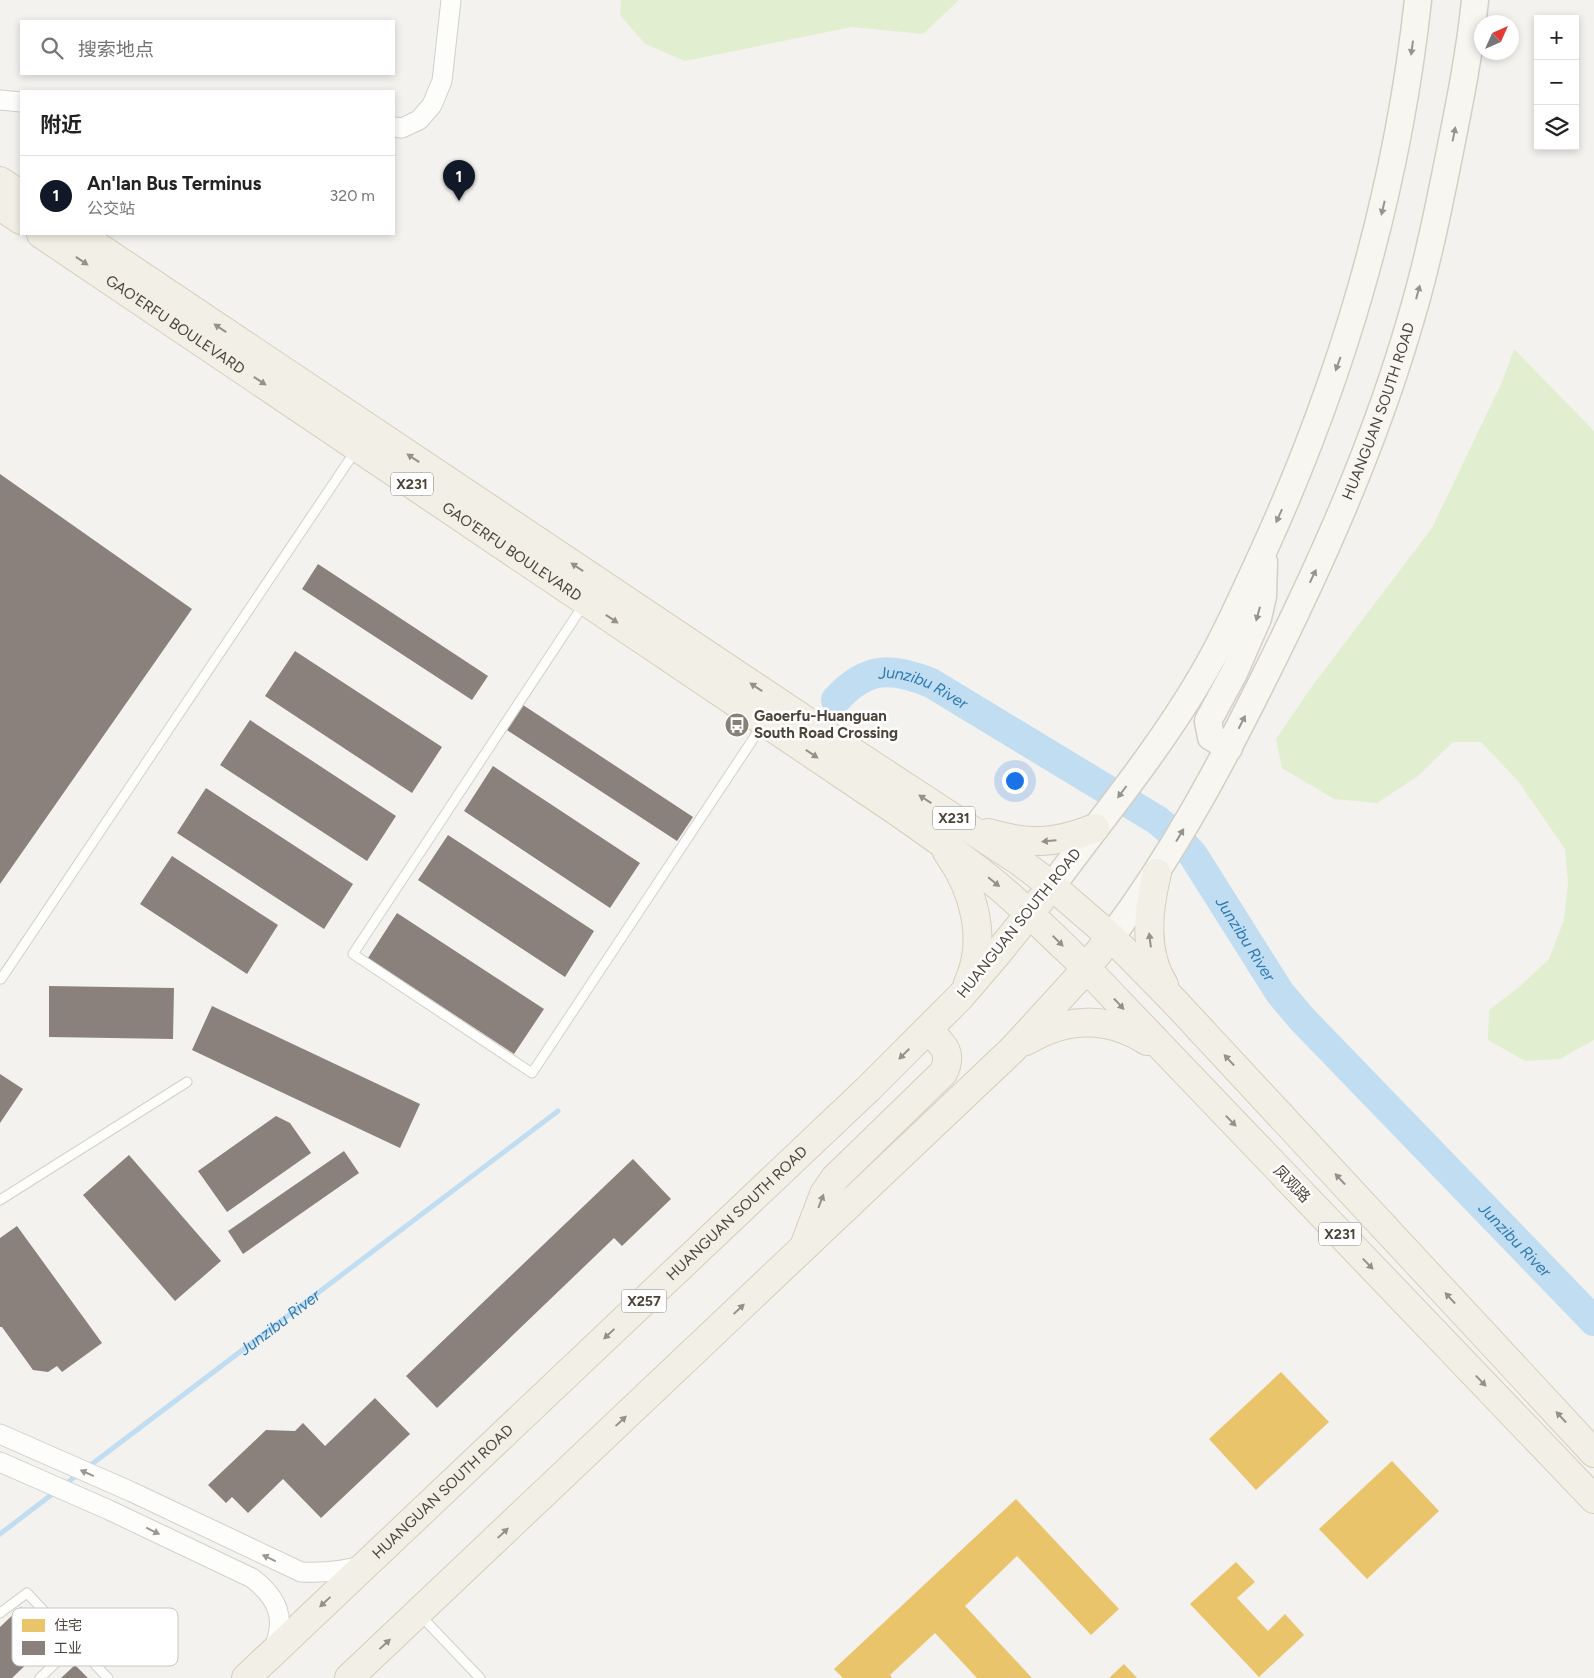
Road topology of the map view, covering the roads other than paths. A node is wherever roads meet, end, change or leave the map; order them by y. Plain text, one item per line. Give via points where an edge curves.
1 (451, 0) edge
2 (1418, 0) edge
3 (1476, 0) edge
4 (0, 100) edge
5 (20, 102) edge
6 (395, 127) edge
7 (0, 181) edge
8 (20, 194) edge
9 (0, 206) edge
10 (20, 219) edge
11 (42, 235) edge
12 (80, 235) edge
13 (358, 448) junction
14 (1264, 549) junction
15 (586, 601) junction
16 (781, 724) junction
17 (1228, 748) junction
18 (847, 763) junction
19 (948, 815) junction
20 (1095, 828) junction
21 (937, 839) junction
22 (1157, 874) junction
23 (1052, 886) junction
24 (1030, 913) junction
25 (1111, 937) junction
26 (1086, 968) junction
27 (1, 979) edge
28 (964, 992) junction
29 (1174, 1001) junction
30 (928, 1030) junction
31 (1012, 1050) junction
32 (1172, 1060) junction
33 (186, 1082) dead end
34 (0, 1200) edge
35 (804, 1247) junction
36 (0, 1434) edge
37 (1594, 1453) edge
38 (8, 1465) edge
39 (1594, 1499) edge
40 (366, 1564) junction
41 (41, 1608) edge
42 (418, 1612) junction
43 (0, 1613) edge
44 (271, 1654) junction
45 (53, 1666) edge
46 (97, 1666) edge
47 (40, 1678) edge
48 (108, 1678) edge
49 (246, 1678) edge
50 (349, 1678) edge
51 (480, 1678) edge

1 - 6 street via 442,81 432,105 419,120 402,128
2 -> 14 street via 1407,83 1374,243 1340,358
17 -> 3 street, HUANGUAN SOUTH ROAD via 1285,637 1328,542 1395,370 1442,190
4 - 5 street
7 - 8 main road
9 - 10 main road
11 -> 13 main road, GAO'ERFU BOULEVARD / X231
16 -> 12 main road, GAO'ERFU BOULEVARD / X231
13 - 15 main road, GAO'ERFU BOULEVARD / X231
13 - 27 lane
14 -> 17 street via 1263,596 1258,618 1208,721 1211,737
14 -> 20 street, HUANGUAN SOUTH ROAD via 1200,679
15 -> 16 main road, GAO'ERFU BOULEVARD / X231
15 - 16 lane via 352,954 532,1073
16 - 18 main road, X231
22 -> 17 street, HUANGUAN SOUTH ROAD
19 -> 18 main road, X231
18 - 21 main road, X231
20 -> 19 main road via 1075,836 1031,842 977,829
19 - 23 main road, X231
20 - 23 street, HUANGUAN SOUTH ROAD
21 -> 24 main road, X231
21 - 28 main road via 961,874 975,914 977,955
22 - 25 street
29 -> 22 main road via 1160,979 1149,938 1151,896
23 - 24 main road, HUANGUAN SOUTH ROAD / X257
23 - 25 main road, X231
24 -> 26 main road, 凤观路 / X231
24 - 28 main road, HUANGUAN SOUTH ROAD / X257
25 - 26 main road
25 - 29 main road, X231
26 - 31 main road
26 -> 32 main road, 凤观路 / X231
28 - 30 main road, HUANGUAN SOUTH ROAD / X257
37 -> 29 main road, X231
35 -> 30 main road via 824,1194 835,1178 947,1064 944,1046
30 -> 40 main road, HUANGUAN SOUTH ROAD / X257
31 - 32 main road via 1041,1033 1061,1026 1101,1023 1140,1036
31 - 35 main road
32 -> 39 main road, 凤观路 / X231
33 - 34 lane
42 -> 35 main road
40 -> 36 street via 335,1572 301,1572
38 -> 44 street via 252,1578 266,1589 280,1620 278,1638
40 -> 44 main road, HUANGUAN SOUTH ROAD / X257
41 - 43 lane via 27,1593
50 -> 42 main road
42 - 51 lane
44 - 49 main road, HUANGUAN SOUTH ROAD / X257
45 - 47 lane
46 - 48 lane

